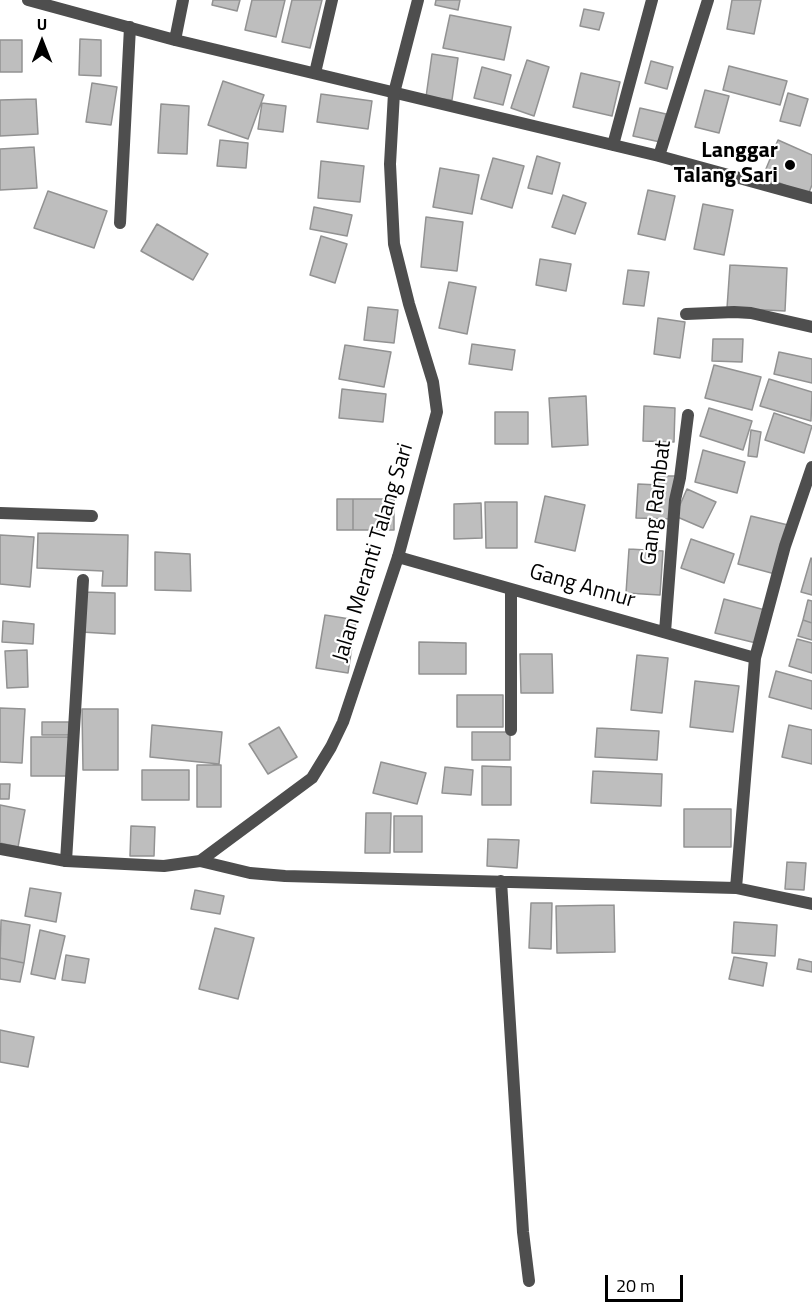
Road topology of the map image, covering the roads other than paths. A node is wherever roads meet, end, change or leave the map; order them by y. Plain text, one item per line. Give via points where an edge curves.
1 (28, 0) edge
2 (183, 0) edge
3 (332, 0) edge
4 (418, 0) edge
5 (652, 0) edge
6 (708, 0) edge
7 (130, 27) junction
8 (175, 40) junction
9 (315, 74) junction
10 (394, 93) junction
11 (613, 145) junction
12 (659, 156) junction
13 (812, 198) edge
14 (120, 223) dead end
15 (686, 314) dead end
16 (812, 327) edge
17 (688, 415) dead end
18 (812, 467) edge
19 (0, 513) edge
20 (92, 516) dead end
21 (398, 557) junction
22 (84, 580) dead end
23 (511, 589) junction
24 (665, 632) junction
25 (755, 658) junction
26 (511, 730) dead end
27 (0, 849) edge
28 (66, 861) junction
29 (200, 861) junction
30 (501, 881) junction
31 (736, 888) junction
32 (812, 904) edge
33 (529, 1281) dead end

1 - 7 street
2 - 8 street
3 - 9 street
4 - 10 street, Jalan Meranti Talang Sari
5 - 11 street
6 - 12 street
7 - 8 street
7 - 14 street
8 - 9 street
9 - 10 street
10 - 11 street
10 - 21 street, Jalan Meranti Talang Sari via 390,164 394,244 437,403
11 - 12 street
12 - 13 street
15 - 16 street via 751,313
17 - 24 street, Gang Rambat via 675,500
18 - 25 street via 785,546
19 - 20 street
21 - 23 street, Gang Annur
21 - 29 street, Jalan Meranti Talang Sari via 343,722 321,766 297,790
22 - 28 street
23 - 24 street, Gang Annur
23 - 26 street
24 - 25 street, Gang Annur
25 - 31 street
27 - 28 street, Jalan Meranti Talang Sari
28 - 29 street, Jalan Meranti Talang Sari via 164,866
29 - 30 street via 250,873
30 - 31 street
30 - 33 street
31 - 32 street

